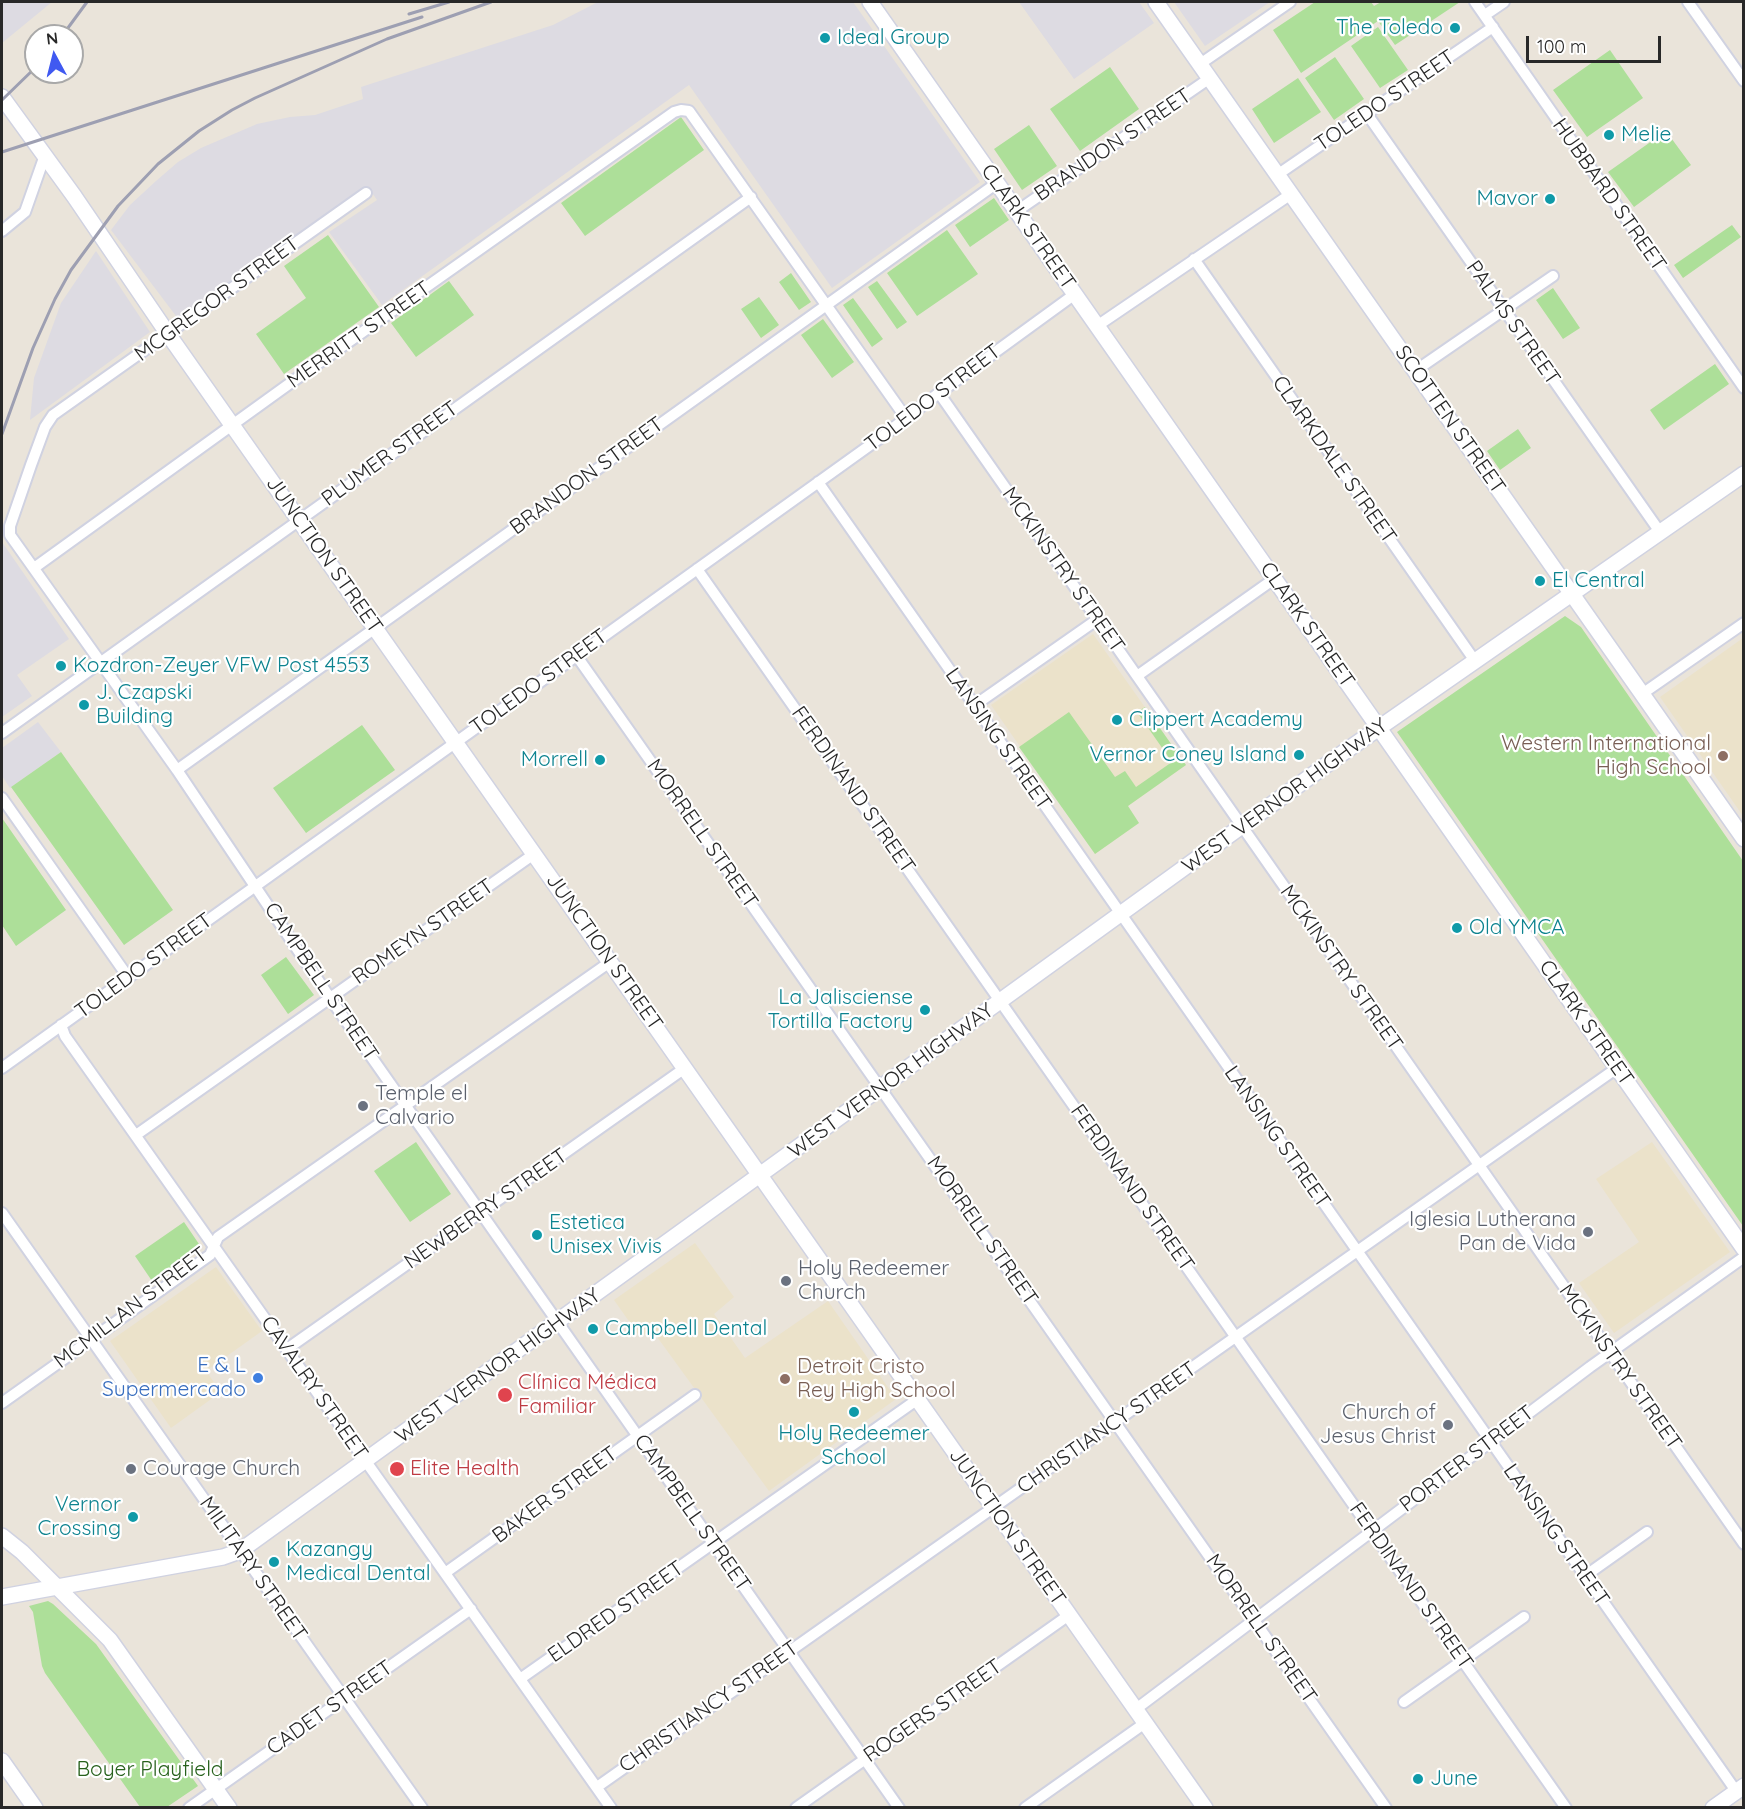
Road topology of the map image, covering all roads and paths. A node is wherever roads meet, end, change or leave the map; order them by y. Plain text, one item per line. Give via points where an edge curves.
1 (870, 2) edge
2 (1156, 2) edge
3 (1290, 2) edge
4 (1475, 2) edge
5 (1504, 2) edge
6 (1688, 2) edge
7 (1485, 15) junction
8 (1493, 27) junction
9 (1200, 64) junction
10 (1210, 78) junction
11 (1743, 81) edge
12 (2, 97) edge
13 (1367, 114) junction
14 (44, 158) junction
15 (1277, 175) junction
16 (997, 183) junction
17 (366, 194) dead end
18 (1291, 195) junction
19 (751, 196) junction
20 (1017, 211) junction
21 (2, 231) edge
22 (1194, 259) junction
23 (1553, 276) dead end
24 (1075, 294) junction
25 (827, 305) junction
26 (1504, 310) junction
27 (1097, 326) junction
28 (168, 334) junction
29 (1415, 371) junction
30 (1743, 388) edge
31 (939, 393) junction
32 (906, 418) junction
33 (232, 425) junction
34 (1743, 474) edge
35 (818, 482) junction
36 (299, 519) junction
37 (1660, 532) junction
38 (13, 540) joint
39 (34, 568) junction
40 (697, 569) junction
41 (1274, 579) junction
42 (1571, 594) junction
43 (1098, 620) junction
44 (1743, 622) edge
45 (375, 628) junction
46 (576, 655) junction
47 (1475, 661) junction
48 (100, 662) junction
49 (1137, 676) junction
50 (1642, 694) junction
51 (975, 705) junction
52 (1379, 728) junction
53 (2, 733) edge
54 (456, 742) junction
55 (177, 770) junction
56 (2, 798) edge
57 (1242, 826) junction
58 (1743, 839) edge
59 (534, 854) junction
60 (255, 886) junction
61 (1121, 914) junction
62 (610, 962) junction
63 (128, 977) junction
64 (330, 998) junction
65 (1001, 1001) junction
66 (61, 1025) junction
67 (2, 1068) edge
68 (685, 1068) junction
69 (1617, 1068) junction
70 (881, 1088) junction
71 (405, 1105) junction
72 (136, 1135) junction
73 (1480, 1166) junction
74 (761, 1175) junction
75 (481, 1212) junction
76 (2, 1213) edge
77 (11, 1227) junction
78 (2, 1234) edge
79 (214, 1246) junction
80 (1743, 1249) edge
81 (1358, 1252) junction
82 (1743, 1257) edge
83 (558, 1323) junction
84 (1237, 1337) junction
85 (91, 1340) junction
86 (287, 1349) junction
87 (1610, 1352) junction
88 (695, 1395) dead end
89 (918, 1399) junction
90 (2, 1403) edge
91 (1116, 1423) junction
92 (637, 1436) junction
93 (1491, 1441) junction
94 (366, 1461) junction
95 (994, 1507) junction
96 (1373, 1531) junction
97 (1647, 1532) dead end
98 (2, 1536) edge
99 (713, 1543) junction
100 (1743, 1544) edge
101 (240, 1551) junction
102 (445, 1573) junction
103 (1585, 1576) junction
104 (57, 1587) junction
105 (2, 1597) edge
106 (471, 1609) junction
107 (1069, 1615) junction
108 (1524, 1617) dead end
109 (1254, 1620) junction
110 (789, 1651) junction
111 (1463, 1660) junction
112 (520, 1679) junction
113 (345, 1698) junction
114 (1404, 1702) dead end
115 (1136, 1709) junction
116 (1145, 1723) junction
117 (865, 1759) junction
118 (2, 1761) edge
119 (597, 1787) junction
120 (215, 1789) junction
121 (1740, 1789) edge
122 (35, 1808) edge
123 (189, 1808) edge
124 (229, 1808) edge
125 (422, 1808) edge
126 (611, 1808) edge
127 (796, 1808) edge
128 (899, 1808) edge
129 (1025, 1808) edge
130 (1205, 1808) edge
131 (1386, 1808) edge
132 (1566, 1808) edge
133 (1713, 1808) edge

1 - 16 street, CLARK STREET
2 - 9 street, SCOTTEN STREET
3 - 9 street, BRANDON STREET
4 - 7 street, HUBBARD STREET
5 - 7 street
6 - 11 street
7 - 8 street, HUBBARD STREET
8 - 13 street, TOLEDO STREET
8 - 30 street, HUBBARD STREET
9 - 10 street, SCOTTEN STREET
10 - 15 street, SCOTTEN STREET
10 - 20 street, BRANDON STREET
12 - 14 street, JUNCTION STREET
13 - 15 street, TOLEDO STREET
13 - 26 street, PALMS STREET
14 - 21 street via 25,212
14 - 28 street, JUNCTION STREET
15 - 18 street, SCOTTEN STREET
16 - 20 street, CLARK STREET
16 - 25 street, BRANDON STREET
17 - 28 street, MCGREGOR STREET
18 - 22 street
18 - 29 street, SCOTTEN STREET
19 - 25 street
19 - 33 street, MERRITT STREET via 688,111 674,112
19 - 36 street, PLUMER STREET
20 - 24 street, CLARK STREET
22 - 27 street
22 - 47 street, CLARKDALE STREET
23 - 26 street
24 - 27 street, CLARK STREET
24 - 31 street, TOLEDO STREET
25 - 32 street
25 - 45 street, BRANDON STREET
26 - 29 street
26 - 37 street, PALMS STREET
27 - 41 street, CLARK STREET
28 - 33 street, JUNCTION STREET
28 - 38 street, MCGREGOR STREET via 53,415 45,427 10,526
29 - 42 street, SCOTTEN STREET
31 - 32 street, TOLEDO STREET
31 - 43 street, MCKINSTRY STREET
32 - 35 street, TOLEDO STREET
33 - 36 street, JUNCTION STREET
33 - 39 street, MERRITT STREET
34 - 37 street, WEST VERNOR HIGHWAY
35 - 40 street, TOLEDO STREET
35 - 51 street, LANSING STREET
36 - 45 street, JUNCTION STREET
36 - 48 street, PLUMER STREET
37 - 42 street, WEST VERNOR HIGHWAY
38 - 39 street, CAMPBELL STREET
39 - 48 street, CAMPBELL STREET
40 - 46 street, TOLEDO STREET
40 - 65 street, FERDINAND STREET
41 - 49 street
41 - 52 street, CLARK STREET
42 - 47 street, WEST VERNOR HIGHWAY
42 - 50 street, SCOTTEN STREET
43 - 49 street, MCKINSTRY STREET
43 - 51 street
44 - 50 street
45 - 54 street, JUNCTION STREET
45 - 55 street, BRANDON STREET
46 - 54 street, TOLEDO STREET
46 - 70 street, MORRELL STREET
47 - 52 street, WEST VERNOR HIGHWAY
48 - 53 street, PLUMER STREET
48 - 55 street, CAMPBELL STREET
49 - 57 street, MCKINSTRY STREET
50 - 58 street, SCOTTEN STREET
51 - 61 street, LANSING STREET
52 - 57 street, WEST VERNOR HIGHWAY
52 - 69 street, CLARK STREET
54 - 59 street, JUNCTION STREET
54 - 60 street, TOLEDO STREET
55 - 60 street, CAMPBELL STREET
56 - 63 street
57 - 61 street, WEST VERNOR HIGHWAY
57 - 73 street, MCKINSTRY STREET
59 - 62 street, JUNCTION STREET
59 - 64 street, ROMEYN STREET
60 - 63 street, TOLEDO STREET
60 - 64 street, CAMPBELL STREET
61 - 65 street, WEST VERNOR HIGHWAY
61 - 81 street, LANSING STREET
62 - 68 street, JUNCTION STREET
62 - 71 street, MCMILLAN STREET
63 - 66 street, TOLEDO STREET
64 - 71 street, CAMPBELL STREET
64 - 72 street, ROMEYN STREET
65 - 70 street, WEST VERNOR HIGHWAY
65 - 84 street, FERDINAND STREET
66 - 67 street, TOLEDO STREET
66 - 72 street, CAVALRY STREET
68 - 74 street, JUNCTION STREET
68 - 75 street, NEWBERRY STREET
69 - 73 street, CHRISTIANCY STREET
69 - 80 street, CLARK STREET
70 - 74 street, WEST VERNOR HIGHWAY
70 - 91 street, MORRELL STREET
71 - 75 street, CAMPBELL STREET
71 - 79 street, MCMILLAN STREET via 218,1237
72 - 79 street, CAVALRY STREET
73 - 81 street, CHRISTIANCY STREET
73 - 87 street, MCKINSTRY STREET
74 - 83 street, WEST VERNOR HIGHWAY
74 - 89 street, JUNCTION STREET
75 - 83 street, CAMPBELL STREET
75 - 86 street, NEWBERRY STREET
76 - 77 street, MILITARY STREET
77 - 78 street
77 - 85 street, MILITARY STREET
79 - 85 street, MCMILLAN STREET via 210,1254
79 - 86 street, CAVALRY STREET
81 - 84 street, CHRISTIANCY STREET
81 - 93 street, LANSING STREET
82 - 87 street, PORTER STREET
83 - 92 street, CAMPBELL STREET
83 - 94 street, WEST VERNOR HIGHWAY
84 - 91 street, CHRISTIANCY STREET
84 - 96 street, FERDINAND STREET
85 - 90 street, MCMILLAN STREET
85 - 101 street, MILITARY STREET
86 - 94 street, CAVALRY STREET
87 - 93 street, PORTER STREET
87 - 100 street, MCKINSTRY STREET
88 - 92 street, BAKER STREET
89 - 95 street, JUNCTION STREET
89 - 99 street, ELDRED STREET
91 - 95 street, CHRISTIANCY STREET
91 - 109 street, MORRELL STREET
92 - 99 street, CAMPBELL STREET
92 - 102 street, BAKER STREET
93 - 96 street, PORTER STREET
93 - 103 street, LANSING STREET
94 - 101 street, WEST VERNOR HIGHWAY
94 - 102 street, CAVALRY STREET
95 - 107 street, JUNCTION STREET
95 - 110 street, CHRISTIANCY STREET
96 - 109 street, PORTER STREET
96 - 111 street, FERDINAND STREET
97 - 103 street
98 - 104 street
99 - 110 street, CAMPBELL STREET
99 - 112 street, ELDRED STREET
101 - 104 street, WEST VERNOR HIGHWAY
101 - 113 street, MILITARY STREET
102 - 106 street, CAVALRY STREET
103 - 121 street, LANSING STREET
104 - 105 street, WEST VERNOR HIGHWAY
104 - 120 street via 110,1640
106 - 112 street, CAVALRY STREET
106 - 113 street, CADET STREET
107 - 115 street, JUNCTION STREET
107 - 117 street, ROGERS STREET
108 - 111 street
109 - 115 street, PORTER STREET
109 - 131 street, MORRELL STREET
110 - 117 street, CAMPBELL STREET
110 - 119 street, CHRISTIANCY STREET
111 - 114 street
111 - 132 street, FERDINAND STREET
112 - 119 street, CAVALRY STREET
113 - 120 street, CADET STREET
113 - 125 street, MILITARY STREET
115 - 116 street, JUNCTION STREET
116 - 129 street
116 - 130 street, JUNCTION STREET
117 - 127 street, ROGERS STREET
117 - 128 street, CAMPBELL STREET
118 - 122 street
119 - 126 street, CAVALRY STREET
120 - 123 street, CADET STREET
120 - 124 street
121 - 133 street

